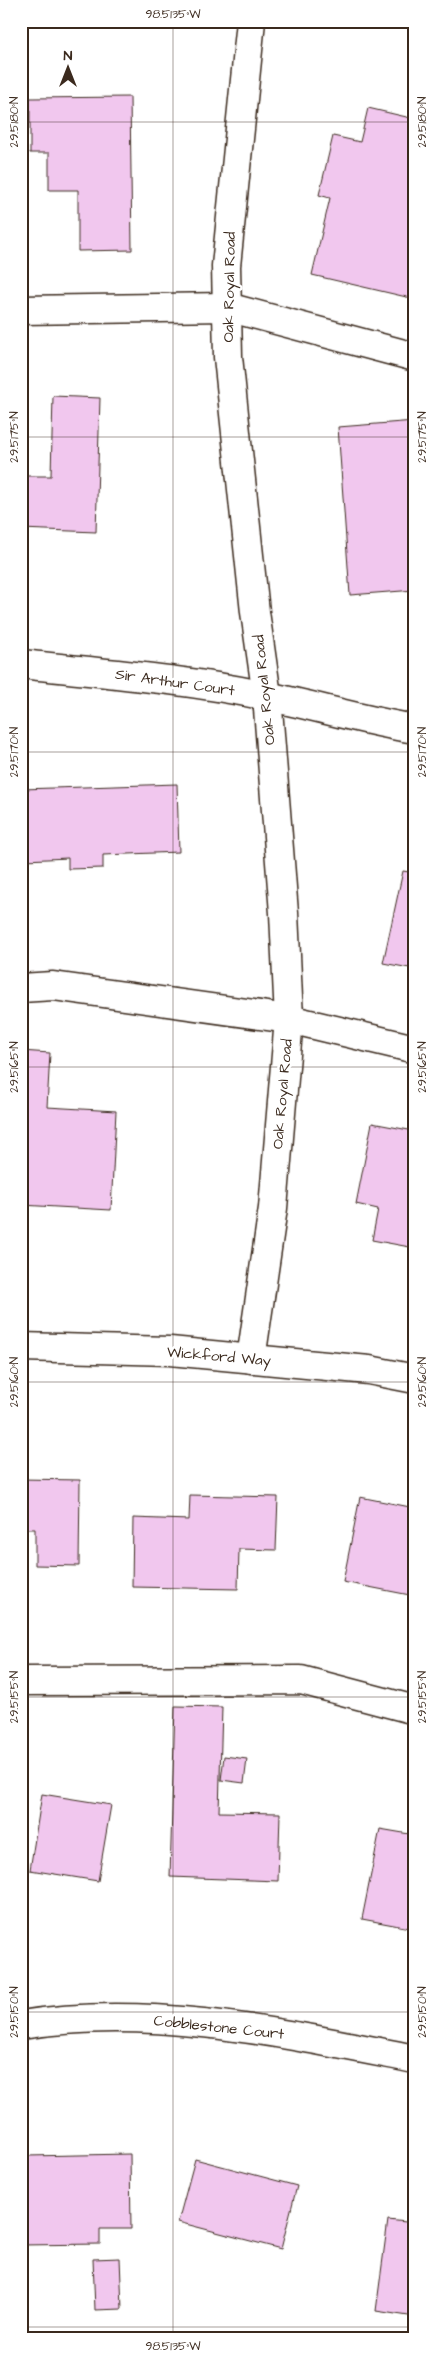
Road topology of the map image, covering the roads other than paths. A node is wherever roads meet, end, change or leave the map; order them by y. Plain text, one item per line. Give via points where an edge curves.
1 (251, 21) edge
2 (227, 307) junction
3 (21, 310) edge
4 (415, 357) edge
5 (21, 664) edge
6 (267, 696) junction
7 (415, 730) edge
8 (21, 988) edge
9 (288, 1019) junction
10 (415, 1049) edge
11 (21, 1348) edge
12 (250, 1359) junction
13 (415, 1379) edge
14 (21, 1681) edge
15 (415, 1710) edge
16 (21, 2025) edge
17 (415, 2059) edge

1 - 2 street, Oak Royal Road via 226,266
2 - 3 street
2 - 4 street
2 - 6 street, Oak Royal Road via 231,387
5 - 6 street, Sir Arthur Court via 180,680
6 - 7 street, Sir Arthur Court
6 - 9 street, Oak Royal Road via 284,913
8 - 9 street via 53,986
9 - 10 street
9 - 12 street, Oak Royal Road via 272,1208
11 - 12 street, Wickford Way via 170,1350
12 - 13 street, Wickford Way via 369,1370
14 - 15 street via 301,1680
16 - 17 street, Cobblestone Court via 118,2018 199,2023 300,2036

